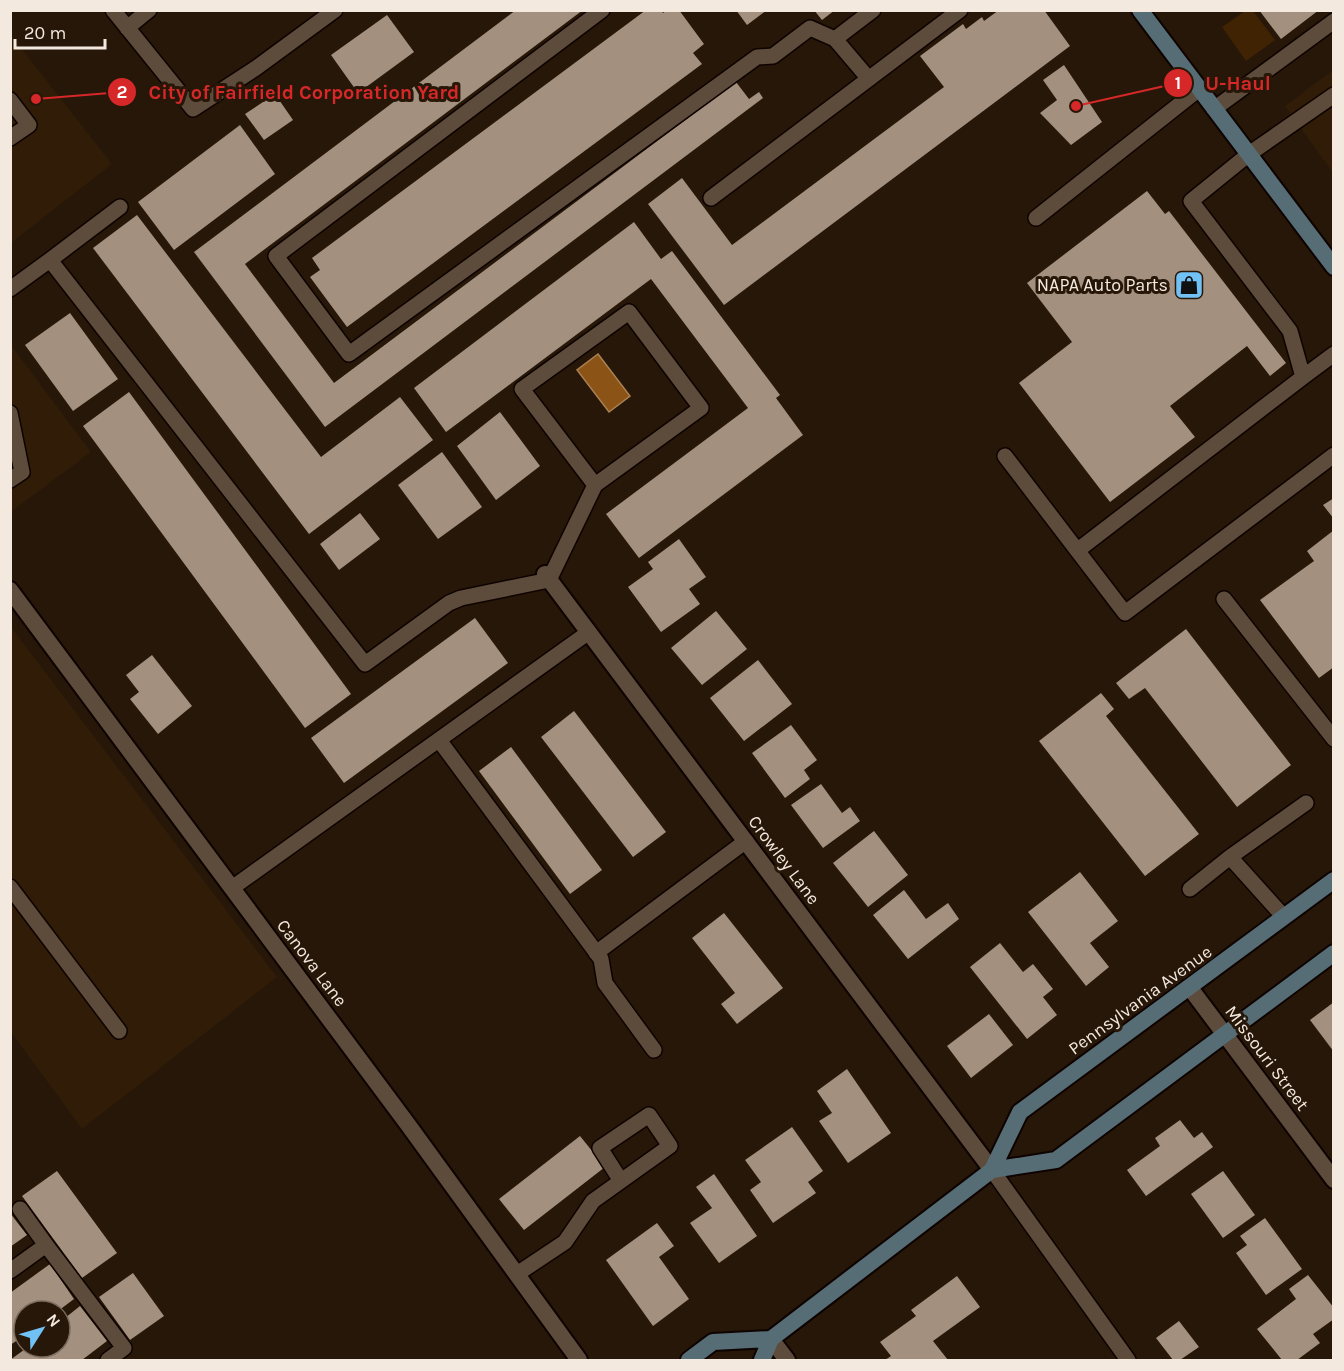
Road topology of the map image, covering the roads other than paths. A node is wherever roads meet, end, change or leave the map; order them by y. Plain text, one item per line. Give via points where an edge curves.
1 (113, 10) edge
2 (149, 10) edge
3 (335, 10) edge
4 (602, 10) edge
5 (873, 10) edge
6 (960, 10) edge
7 (1140, 10) edge
8 (1334, 21) edge
9 (127, 28) junction
10 (836, 39) junction
11 (868, 80) junction
12 (1199, 89) junction
13 (10, 100) edge
14 (1332, 100) edge
15 (1214, 109) junction
16 (10, 138) edge
17 (1249, 154) junction
18 (711, 198) dead end
19 (120, 207) dead end
20 (1036, 218) dead end
21 (50, 260) junction
22 (1334, 267) edge
23 (10, 289) edge
24 (1334, 354) edge
25 (1303, 376) junction
26 (10, 412) edge
27 (1334, 455) edge
28 (1005, 456) dead end
29 (10, 480) edge
30 (595, 485) junction
31 (1078, 550) junction
32 (547, 577) junction
33 (10, 590) edge
34 (1224, 599) dead end
35 (589, 632) junction
36 (1333, 737) edge
37 (439, 740) junction
38 (1306, 803) dead end
39 (746, 841) junction
40 (1230, 857) junction
41 (1334, 880) edge
42 (10, 887) edge
43 (232, 888) junction
44 (1190, 889) dead end
45 (1284, 917) junction
46 (597, 953) junction
47 (1334, 953) edge
48 (1190, 988) junction
49 (119, 1031) dead end
50 (1225, 1035) junction
51 (654, 1050) dead end
52 (992, 1170) junction
53 (1334, 1180) edge
54 (621, 1181) junction
55 (20, 1209) dead end
56 (46, 1245) junction
57 (10, 1271) edge
58 (517, 1274) junction
59 (771, 1339) junction
60 (108, 1360) edge
61 (579, 1360) edge
62 (689, 1360) edge
63 (762, 1360) edge
64 (787, 1360) edge
65 (1128, 1360) edge

1 - 9 lane
2 - 9 lane
3 - 9 lane via 194,109
4 - 10 lane via 276,256 349,354 757,57 773,56 810,28
5 - 10 lane
6 - 11 lane
7 - 12 main road
8 - 15 lane
10 - 11 lane
11 - 18 lane
12 - 15 main road
12 - 20 lane
13 - 16 lane via 29,124
14 - 17 lane
15 - 17 main road
17 - 22 main road
17 - 25 lane via 1191,201 1290,332
19 - 21 lane
21 - 23 lane
21 - 32 lane via 364,664 449,603
24 - 25 lane
25 - 31 lane
26 - 29 lane via 22,472
27 - 31 lane via 1125,613
28 - 31 lane
30 - 30 lane via 701,408 628,312 522,389
30 - 32 lane
32 - 35 street, Crowley Lane
33 - 43 street, Canova Lane
34 - 36 lane
35 - 37 lane
35 - 39 street, Crowley Lane
37 - 43 lane
37 - 46 lane
38 - 40 lane
39 - 46 lane
39 - 52 street, Crowley Lane
40 - 44 lane
40 - 45 lane
41 - 45 main road, Pennsylvania Avenue
42 - 49 lane
43 - 58 street, Canova Lane
45 - 48 main road, Pennsylvania Avenue
46 - 51 lane via 605,983
47 - 50 main road, Pennsylvania Avenue
48 - 50 street, Missouri Street
48 - 52 main road, Pennsylvania Avenue via 1020,1112
50 - 52 main road, Pennsylvania Avenue via 1056,1160
50 - 53 street, Missouri Street
52 - 59 main road, Pennsylvania Avenue
52 - 65 lane
54 - 54 lane via 600,1148 649,1115 670,1146
54 - 58 lane via 593,1201 565,1242
55 - 56 lane
56 - 57 lane
56 - 60 lane via 124,1348
58 - 61 street, Canova Lane
59 - 62 main road via 713,1342
59 - 63 main road, Pennsylvania Avenue
59 - 64 street

